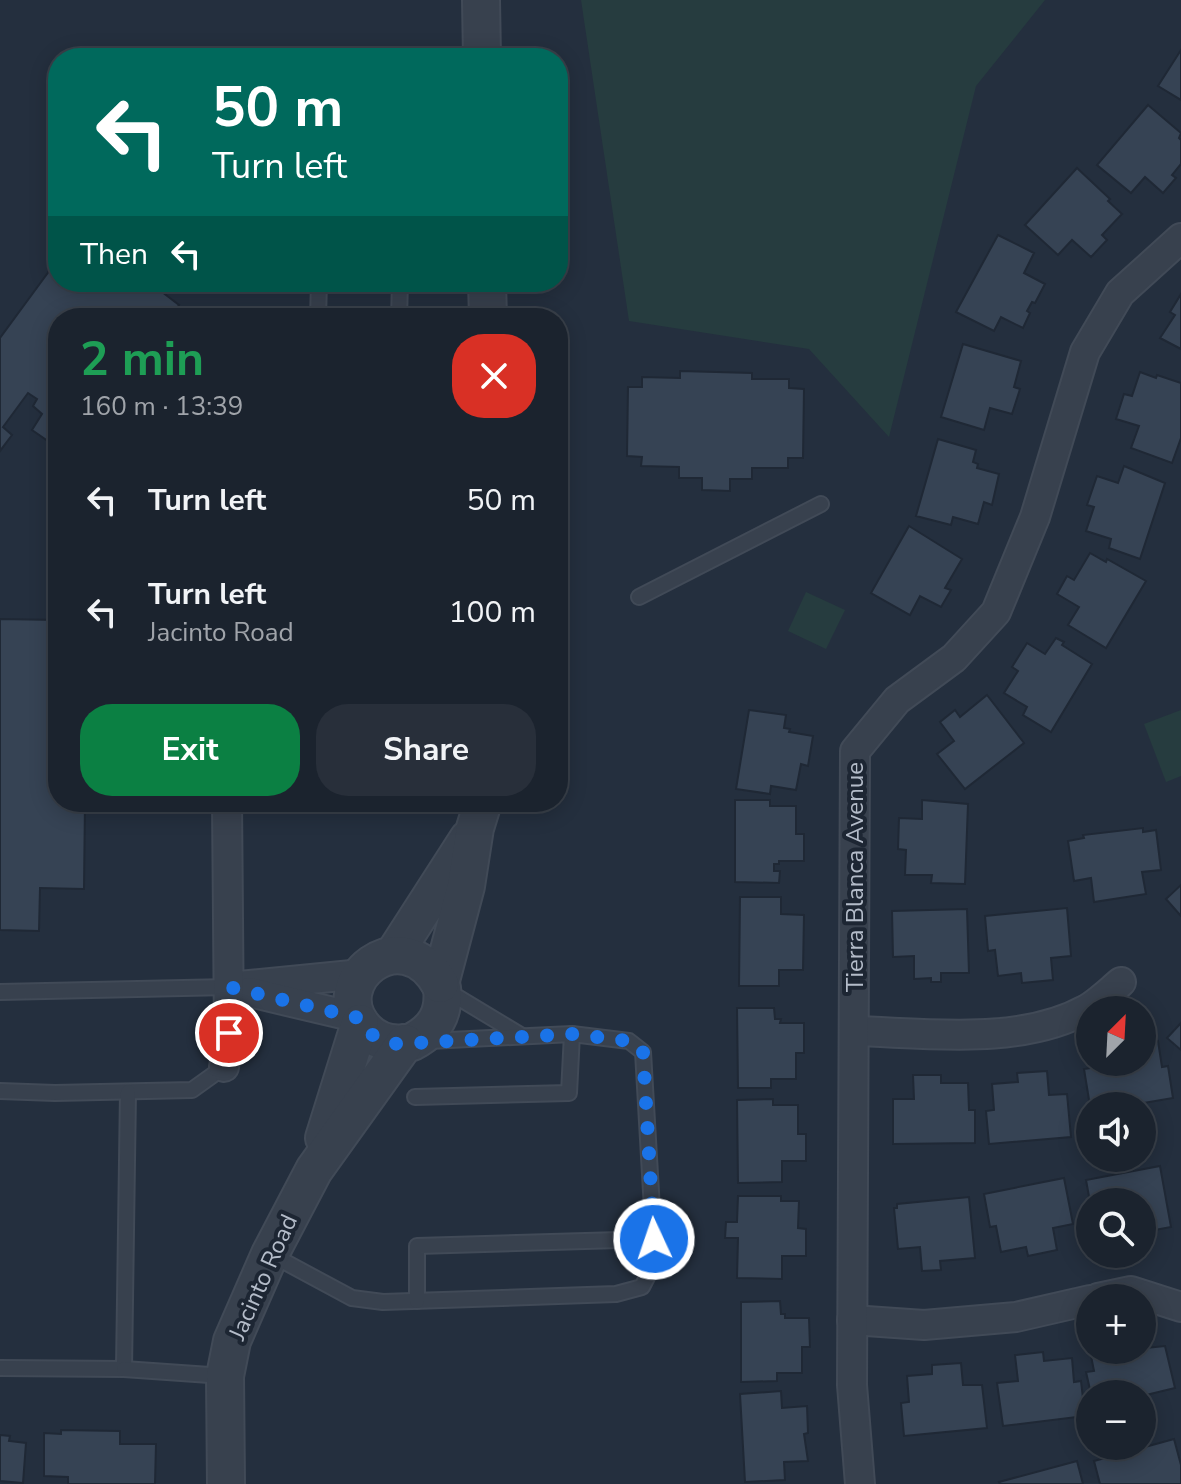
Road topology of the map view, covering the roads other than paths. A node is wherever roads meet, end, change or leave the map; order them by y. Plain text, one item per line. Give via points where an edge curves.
1 (481, 0) edge
2 (482, 48) edge
3 (1181, 238) edge
4 (821, 504) dead end
5 (639, 597) dead end
6 (227, 812) edge
7 (479, 815) edge
8 (394, 954) junction
9 (362, 974) junction
10 (1121, 982) dead end
11 (441, 986) junction
12 (229, 987) junction
13 (0, 992) edge
14 (360, 1021) junction
15 (854, 1031) junction
16 (572, 1034) junction
17 (523, 1036) junction
18 (408, 1042) junction
19 (224, 1067) joint
20 (0, 1091) edge
21 (128, 1092) junction
22 (415, 1097) dead end
23 (314, 1170) junction
24 (654, 1239) junction
25 (270, 1254) junction
26 (1156, 1299) edge
27 (417, 1301) junction
28 (1076, 1303) edge
29 (1181, 1307) edge
30 (852, 1320) junction
31 (0, 1368) edge
32 (124, 1369) junction
33 (225, 1376) junction
34 (226, 1484) edge
35 (860, 1484) edge

1 - 2 street
3 - 15 street, Tierra Blanca Avenue via 1120,293 1085,352 1035,517 996,612 954,658 897,700 855,751
4 - 5 lane
6 - 12 street
7 - 8 street
7 - 11 street
8 - 9 street via 379,958
8 - 11 street via 423,961
9 - 12 street
9 - 14 street via 353,994
10 - 15 street via 1088,1008 1020,1032
11 - 17 lane
11 - 18 street via 435,1025
12 - 13 lane
12 - 14 street
12 - 19 street
14 - 18 street via 384,1042
14 - 23 street, Jacinto Road
15 - 30 street, Tierra Blanca Avenue
16 - 17 lane
16 - 22 lane via 569,1093
16 - 24 lane via 629,1041 643,1052
17 - 18 lane
18 - 23 street, Jacinto Road
19 - 21 lane via 192,1090
20 - 21 lane
21 - 32 lane
23 - 25 street, Jacinto Road
24 - 27 lane via 655,1262 642,1287 616,1294
24 - 27 lane via 417,1246
25 - 27 lane via 352,1298
25 - 33 street, Jacinto Road via 232,1341
26 - 29 street
28 - 30 street via 1016,1317 924,1325
30 - 35 street, Tierra Blanca Avenue
31 - 32 lane
32 - 33 lane
33 - 34 street, Jacinto Road

